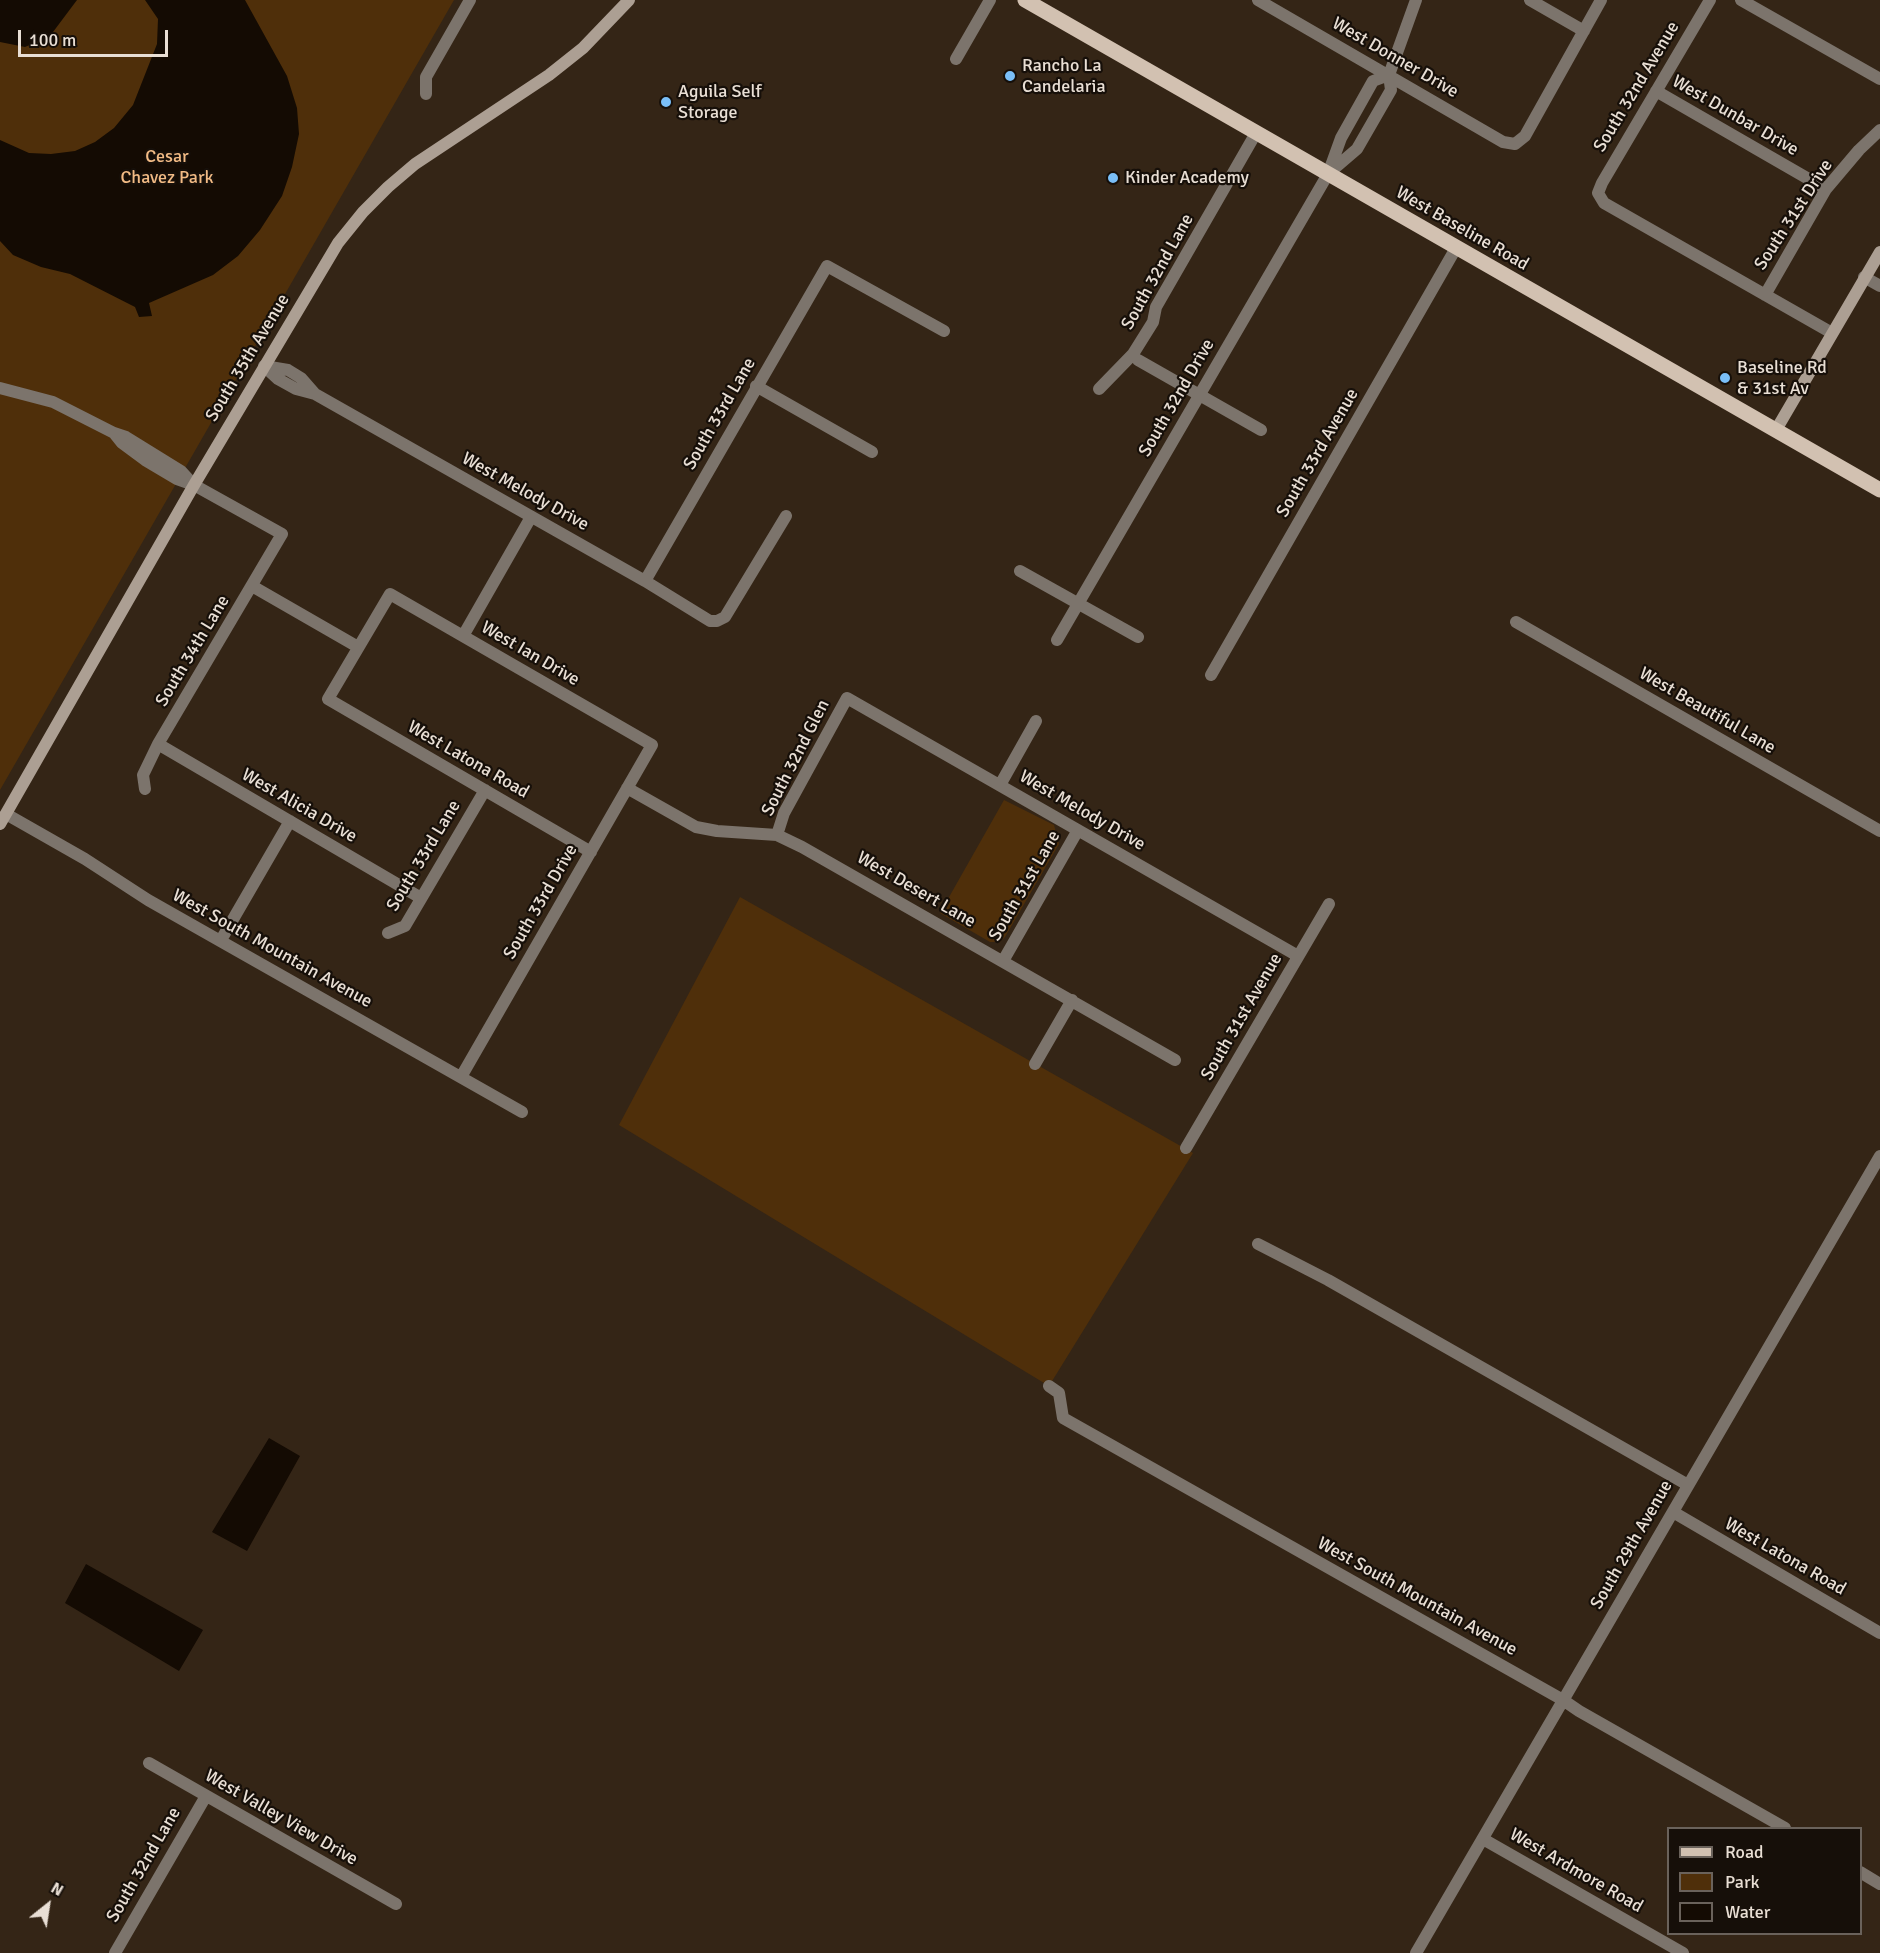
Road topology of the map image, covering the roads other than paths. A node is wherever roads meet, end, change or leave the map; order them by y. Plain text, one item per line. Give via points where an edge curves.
1 (470, 0) edge
2 (629, 0) edge
3 (990, 0) edge
4 (1025, 0) edge
5 (1258, 0) edge
6 (1416, 0) edge
7 (1530, 0) edge
8 (1601, 0) edge
9 (1710, 0) edge
10 (1741, 0) edge
11 (1584, 31) junction
12 (957, 59) dead end
13 (1389, 75) junction
14 (1880, 79) edge
15 (1656, 91) junction
16 (426, 93) dead end
17 (1359, 107) junction
18 (1376, 117) junction
19 (1880, 130) edge
20 (1256, 133) junction
21 (1328, 174) junction
22 (1827, 189) junction
23 (1456, 248) junction
24 (1880, 252) edge
25 (1864, 277) junction
26 (1880, 286) edge
27 (1765, 295) junction
28 (944, 331) dead end
29 (1832, 333) junction
30 (1138, 360) dead end
31 (264, 366) junction
32 (756, 386) junction
33 (0, 388) edge
34 (1099, 389) dead end
35 (1199, 395) junction
36 (1261, 430) dead end
37 (1776, 430) junction
38 (872, 452) dead end
39 (194, 485) junction
40 (1880, 490) edge
41 (786, 516) dead end
42 (531, 517) junction
43 (1020, 571) dead end
44 (645, 581) junction
45 (252, 586) junction
46 (1078, 604) junction
47 (1516, 622) dead end
48 (463, 636) junction
49 (1138, 637) dead end
50 (1057, 640) dead end
51 (358, 647) junction
52 (1211, 675) dead end
53 (847, 698) joint
54 (1036, 721) dead end
55 (158, 744) junction
56 (652, 745) joint
57 (1000, 785) junction
58 (627, 788) junction
59 (145, 789) dead end
60 (485, 790) junction
61 (3, 819) edge
62 (290, 821) junction
63 (1078, 830) junction
64 (1880, 831) edge
65 (777, 835) junction
66 (591, 852) junction
67 (421, 898) junction
68 (1329, 904) dead end
69 (388, 933) dead end
70 (221, 940) junction
71 (1298, 956) junction
72 (1003, 961) junction
73 (1072, 1000) junction
74 (1175, 1060) dead end
75 (1035, 1064) dead end
76 (461, 1077) junction
77 (522, 1112) dead end
78 (1186, 1148) dead end
79 (1880, 1156) edge
80 (1258, 1244) dead end
81 (1050, 1386) dead end
82 (1688, 1485) junction
83 (1672, 1512) junction
84 (1880, 1633) edge
85 (1563, 1700) junction
86 (148, 1763) dead end
87 (206, 1796) junction
88 (1783, 1827) edge
89 (1483, 1839) junction
90 (1862, 1873) edge
91 (1880, 1884) edge
92 (396, 1905) dead end
93 (115, 1953) edge
94 (1416, 1953) edge
95 (1683, 1953) edge

1 - 16 street via 426,77
2 - 31 main road, South 35th Avenue via 583,48 415,164 363,212 338,243
3 - 12 street
4 - 20 main road, West Baseline Road
5 - 13 street, West Donner Drive
6 - 13 street
7 - 11 street
8 - 11 street
9 - 15 street, South 32nd Avenue
10 - 14 street
11 - 13 street, West Donner Drive via 1525,136 1515,144 1503,142
13 - 17 street via 1373,81
13 - 18 street via 1391,90
15 - 22 street, West Dunbar Drive
15 - 27 street, South 32nd Avenue via 1598,193 1604,203
17 - 18 street
17 - 21 street via 1341,138
18 - 21 street via 1357,149
19 - 22 street, South 31st Drive
20 - 21 main road, West Baseline Road
20 - 34 street, South 32nd Lane via 1133,354
21 - 23 main road, West Baseline Road
21 - 35 street, South 32nd Drive
22 - 27 street, South 31st Drive
23 - 37 main road, West Baseline Road
23 - 52 street, South 33rd Avenue
24 - 25 main road
25 - 26 street
25 - 29 main road
27 - 29 street
28 - 32 street, South 33rd Lane via 827,266
29 - 37 main road
30 - 35 street
31 - 39 main road, South 35th Avenue
31 - 42 street, West Melody Drive via 288,370 315,394
32 - 38 street
32 - 44 street, South 33rd Lane
33 - 39 street via 53,402 114,433 145,460
35 - 36 street
35 - 46 street, South 32nd Drive
37 - 40 main road, West Baseline Road
39 - 45 street, South 34th Lane via 282,534
39 - 61 main road, South 35th Avenue
41 - 44 street, West Melody Drive via 725,617 717,621 710,621
42 - 44 street, West Melody Drive
42 - 48 street
43 - 46 street
45 - 51 street
45 - 55 street, South 34th Lane
46 - 49 street
46 - 50 street, South 32nd Drive
47 - 64 street, West Beautiful Lane
48 - 51 street, West Ian Drive via 390,594
48 - 56 street, West Ian Drive
51 - 60 street, West Latona Road via 328,699
53 - 57 street, West Melody Drive
53 - 65 street, South 32nd Glen via 784,813
54 - 57 street
55 - 59 street, South 34th Lane via 143,775
55 - 62 street, West Alicia Drive
56 - 58 street, South 33rd Drive
57 - 63 street, West Melody Drive
58 - 65 street, West Desert Lane via 696,827
58 - 66 street, South 33rd Drive
60 - 66 street, West Latona Road
60 - 67 street, South 33rd Lane
61 - 70 street, West South Mountain Avenue via 85,859
62 - 67 street, West Alicia Drive
62 - 70 street
63 - 71 street, West Melody Drive
63 - 72 street, South 31st Lane
65 - 72 street, West Desert Lane
66 - 76 street, South 33rd Drive
67 - 69 street, South 33rd Lane via 405,926
68 - 71 street, South 31st Avenue
70 - 76 street, West South Mountain Avenue
71 - 78 street, South 31st Avenue
72 - 73 street, West Desert Lane
73 - 74 street, West Desert Lane
73 - 75 street
76 - 77 street, West South Mountain Avenue
79 - 82 street, South 29th Avenue
80 - 82 street
81 - 85 street, West South Mountain Avenue via 1059,1392 1063,1418
82 - 83 street, South 29th Avenue
83 - 84 street, West Latona Road
83 - 85 street, South 29th Avenue
85 - 88 street, West South Mountain Avenue
85 - 89 street, South 29th Avenue
86 - 87 street, West Valley View Drive
87 - 92 street, West Valley View Drive
87 - 93 street, South 32nd Lane
89 - 94 street, South 29th Avenue
89 - 95 street, West Ardmore Road
90 - 91 street

